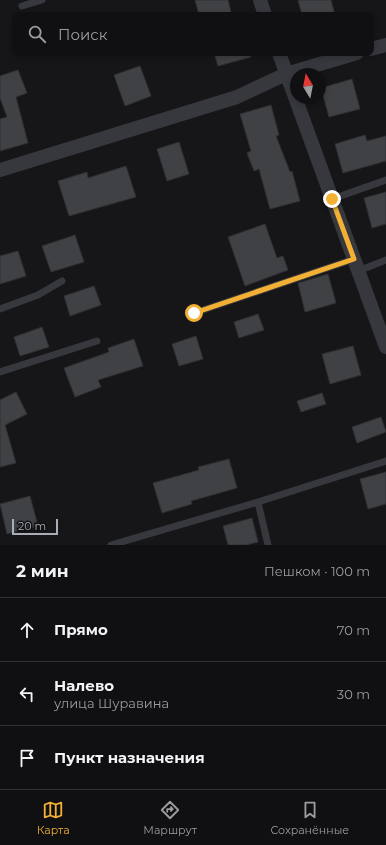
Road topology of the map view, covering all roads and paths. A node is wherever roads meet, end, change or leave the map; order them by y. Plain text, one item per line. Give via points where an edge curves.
1 (42, 0) edge
2 (260, 0) edge
3 (22, 6) dead end
4 (264, 12) edge
5 (386, 45) edge
6 (374, 48) edge
7 (280, 56) edge
8 (347, 56) edge
9 (286, 74) junction
10 (0, 170) edge
11 (386, 180) edge
12 (332, 199) junction
13 (386, 260) edge
14 (356, 265) junction
15 (62, 281) dead end
16 (0, 309) edge
17 (194, 313) dead end
18 (97, 341) dead end
19 (386, 347) edge
20 (0, 372) edge
21 (386, 461) edge
22 (258, 502) junction
23 (111, 545) edge
24 (268, 545) edge

1 - 3 lane
2 - 4 street
5 - 6 street
7 - 9 street
8 - 9 street
9 - 10 street via 237,98
9 - 12 street
11 - 12 lane
12 - 14 street
13 - 14 lane
14 - 17 lane
14 - 19 street
15 - 16 lane via 38,295
18 - 20 lane
21 - 22 lane
22 - 23 lane
22 - 24 lane

